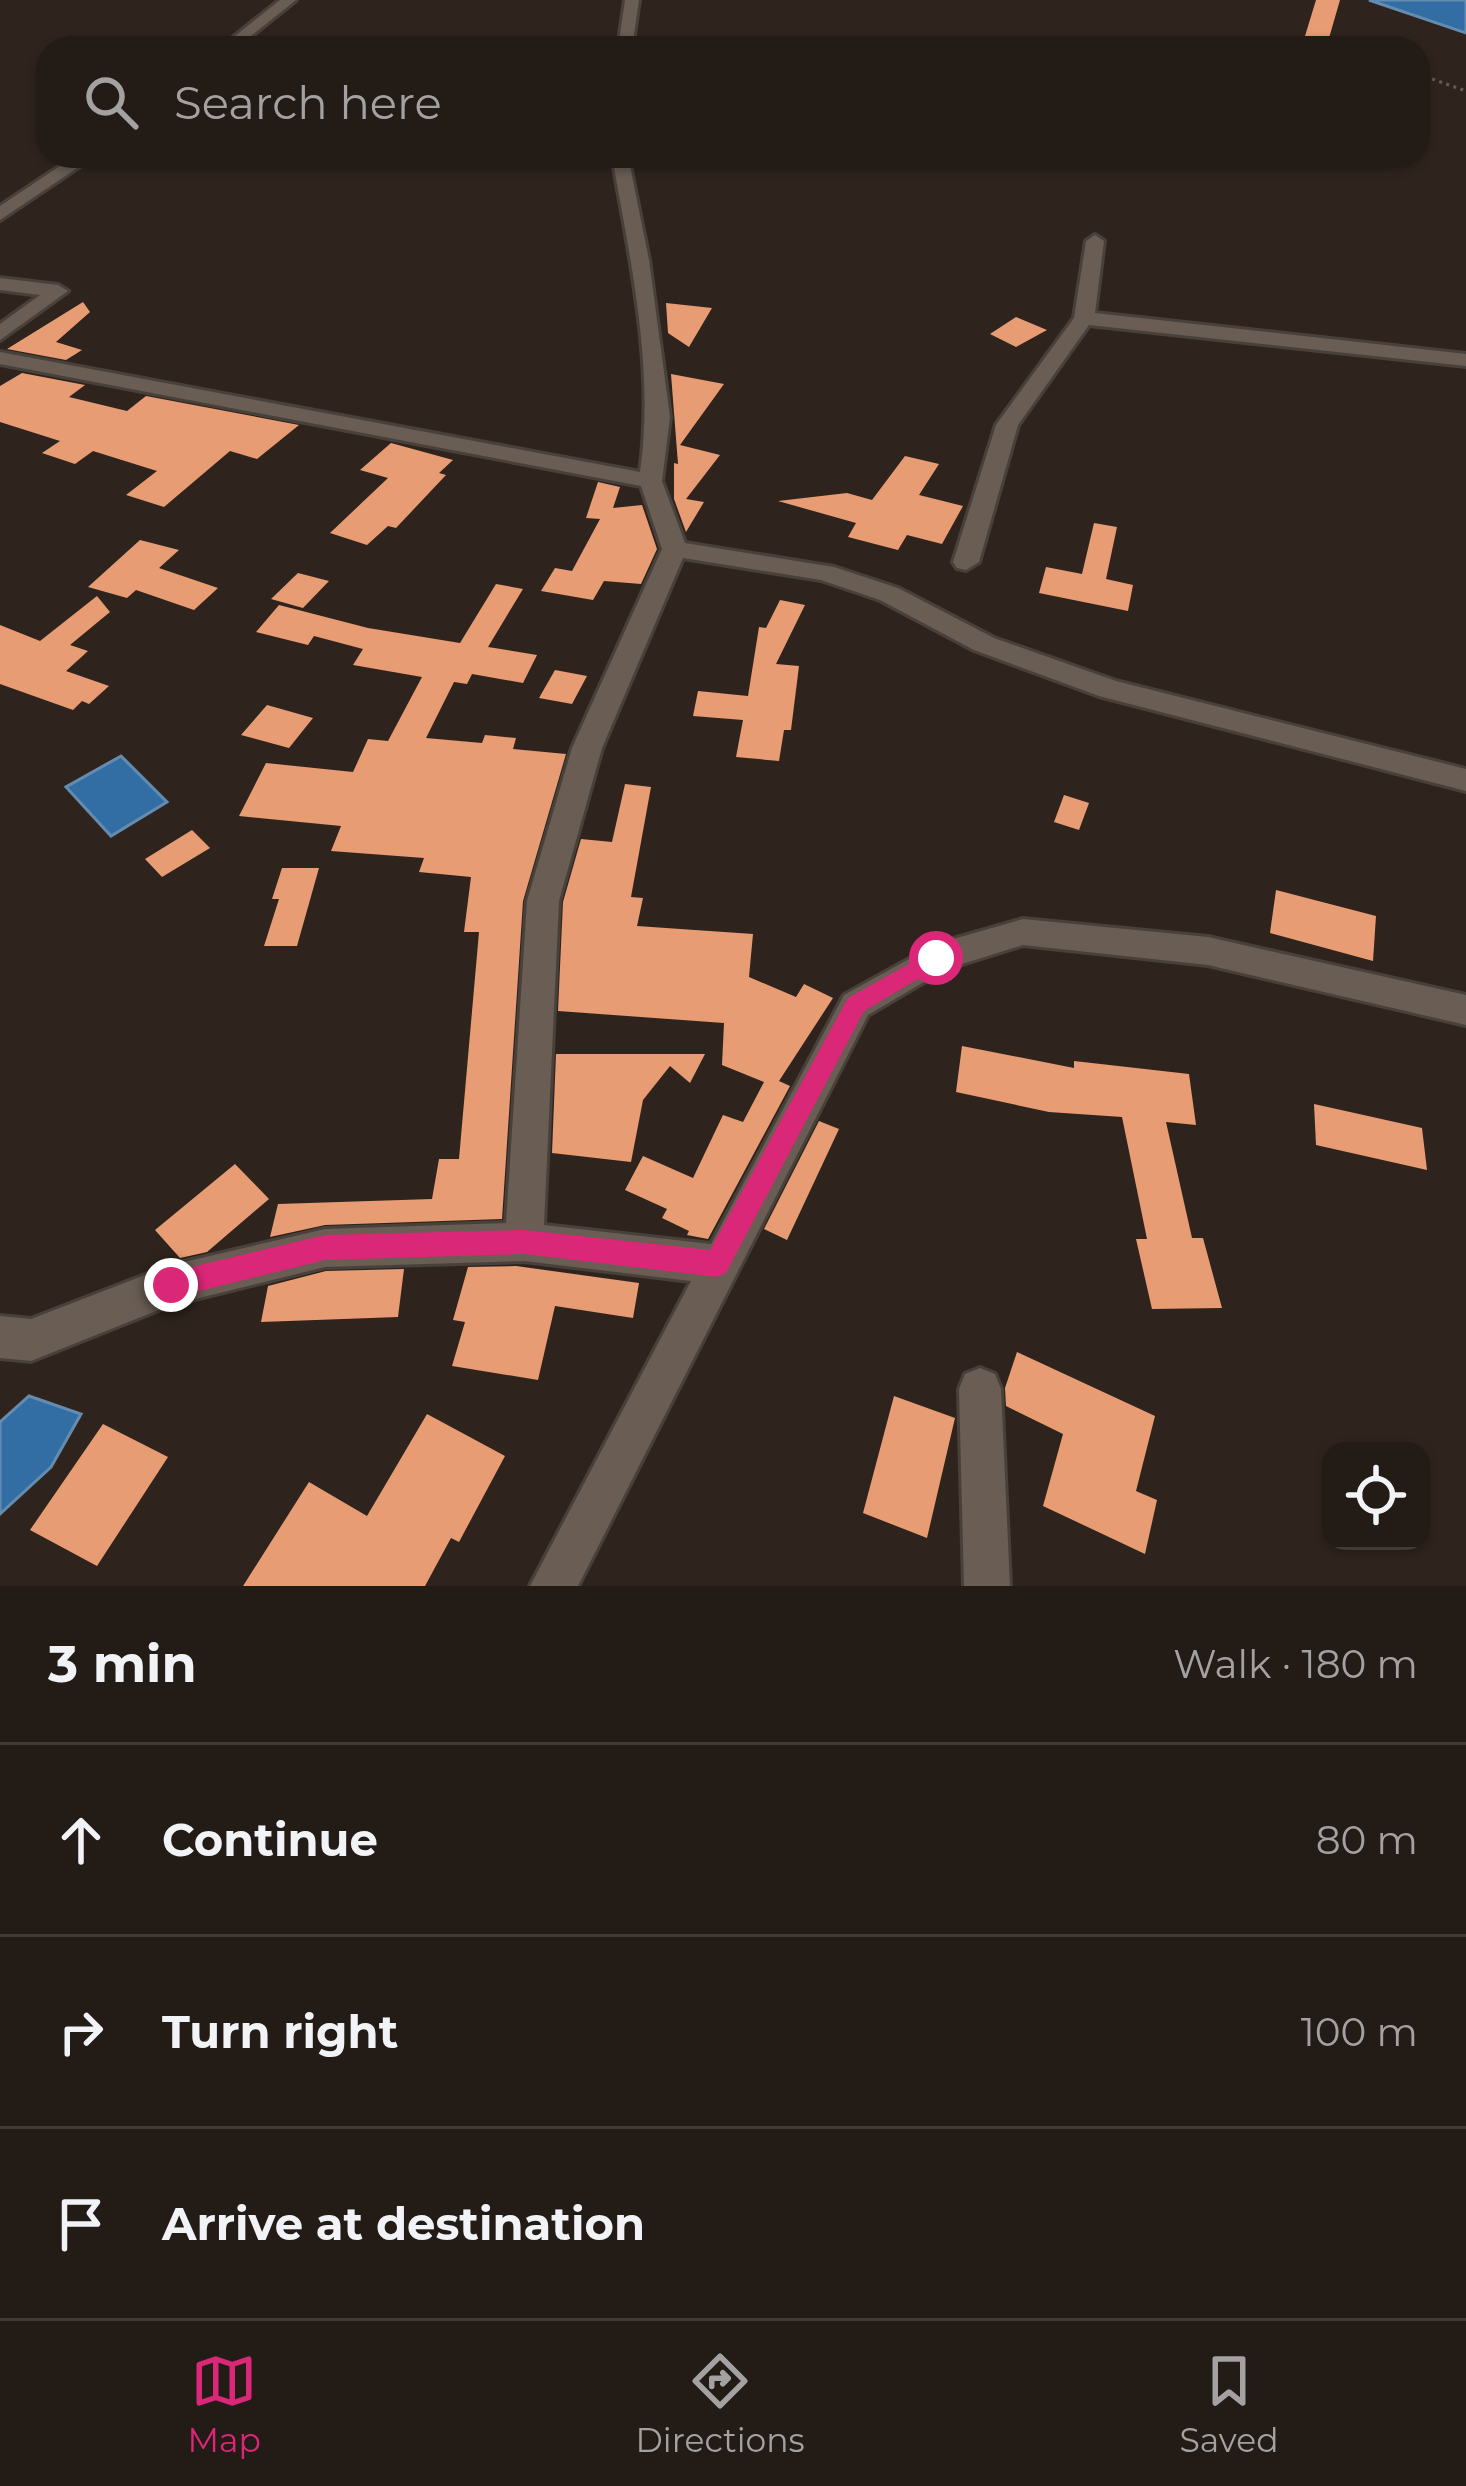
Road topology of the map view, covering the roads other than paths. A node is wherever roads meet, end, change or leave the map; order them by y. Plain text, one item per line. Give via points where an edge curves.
1 (290, 0) edge
2 (632, 0) edge
3 (243, 36) edge
4 (627, 36) edge
5 (65, 168) edge
6 (622, 168) edge
7 (0, 215) edge
8 (1095, 241) dead end
9 (0, 284) edge
10 (1084, 318) junction
11 (0, 334) edge
12 (0, 358) edge
13 (1466, 360) edge
14 (650, 482) junction
15 (674, 549) junction
16 (966, 562) dead end
17 (1466, 780) edge
18 (1466, 1010) edge
19 (524, 1242) junction
20 (717, 1264) junction
21 (0, 1337) edge
22 (980, 1389) dead end
23 (553, 1586) edge
24 (986, 1586) edge

1 - 3 street
2 - 4 street
5 - 7 street
6 - 14 street via 659,417
8 - 10 street
9 - 11 street via 58,291
10 - 13 street
10 - 16 street via 1006,425
12 - 14 street
14 - 15 street
15 - 17 street via 825,573 1109,689
15 - 19 street via 587,748 543,901
18 - 20 street via 1208,952 1023,932 936,958 856,1004
19 - 20 street
19 - 21 street via 325,1248 171,1285 31,1340
20 - 23 street
22 - 24 street

